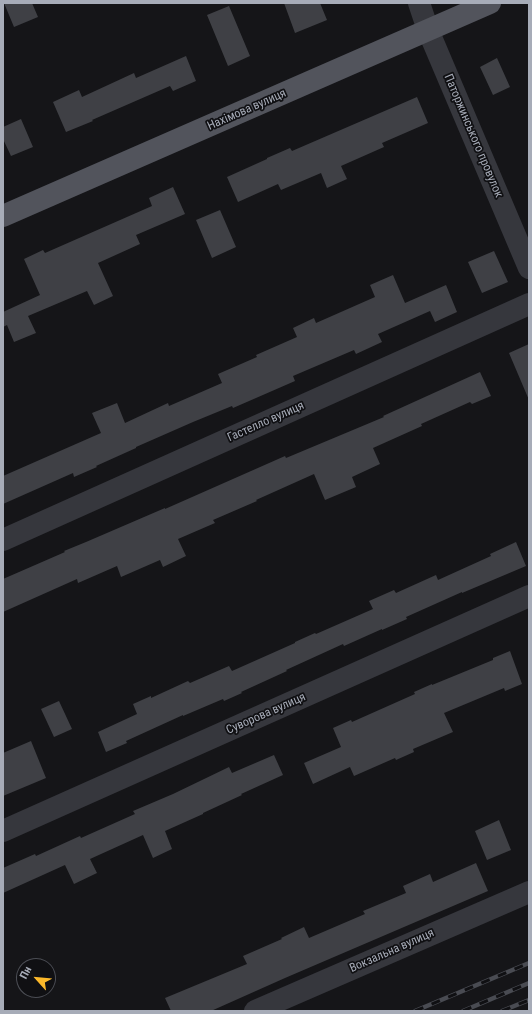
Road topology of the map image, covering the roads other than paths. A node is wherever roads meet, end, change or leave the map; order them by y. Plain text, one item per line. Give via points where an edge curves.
1 (418, 3) edge
2 (490, 3) edge
3 (428, 30) junction
4 (3, 216) edge
5 (529, 268) edge
6 (529, 304) edge
7 (3, 540) edge
8 (529, 596) edge
9 (3, 831) edge
10 (529, 892) edge
11 (255, 1011) edge

1 - 3 street, Паторжинського провулок
2 - 3 main road, Нахімова вулиця
3 - 4 main road, Нахімова вулиця
3 - 5 street, Паторжинського провулок
6 - 7 street, Гастелло вулиця
8 - 9 street, Суворова вулиця
10 - 11 street, Вокзальна вулиця

